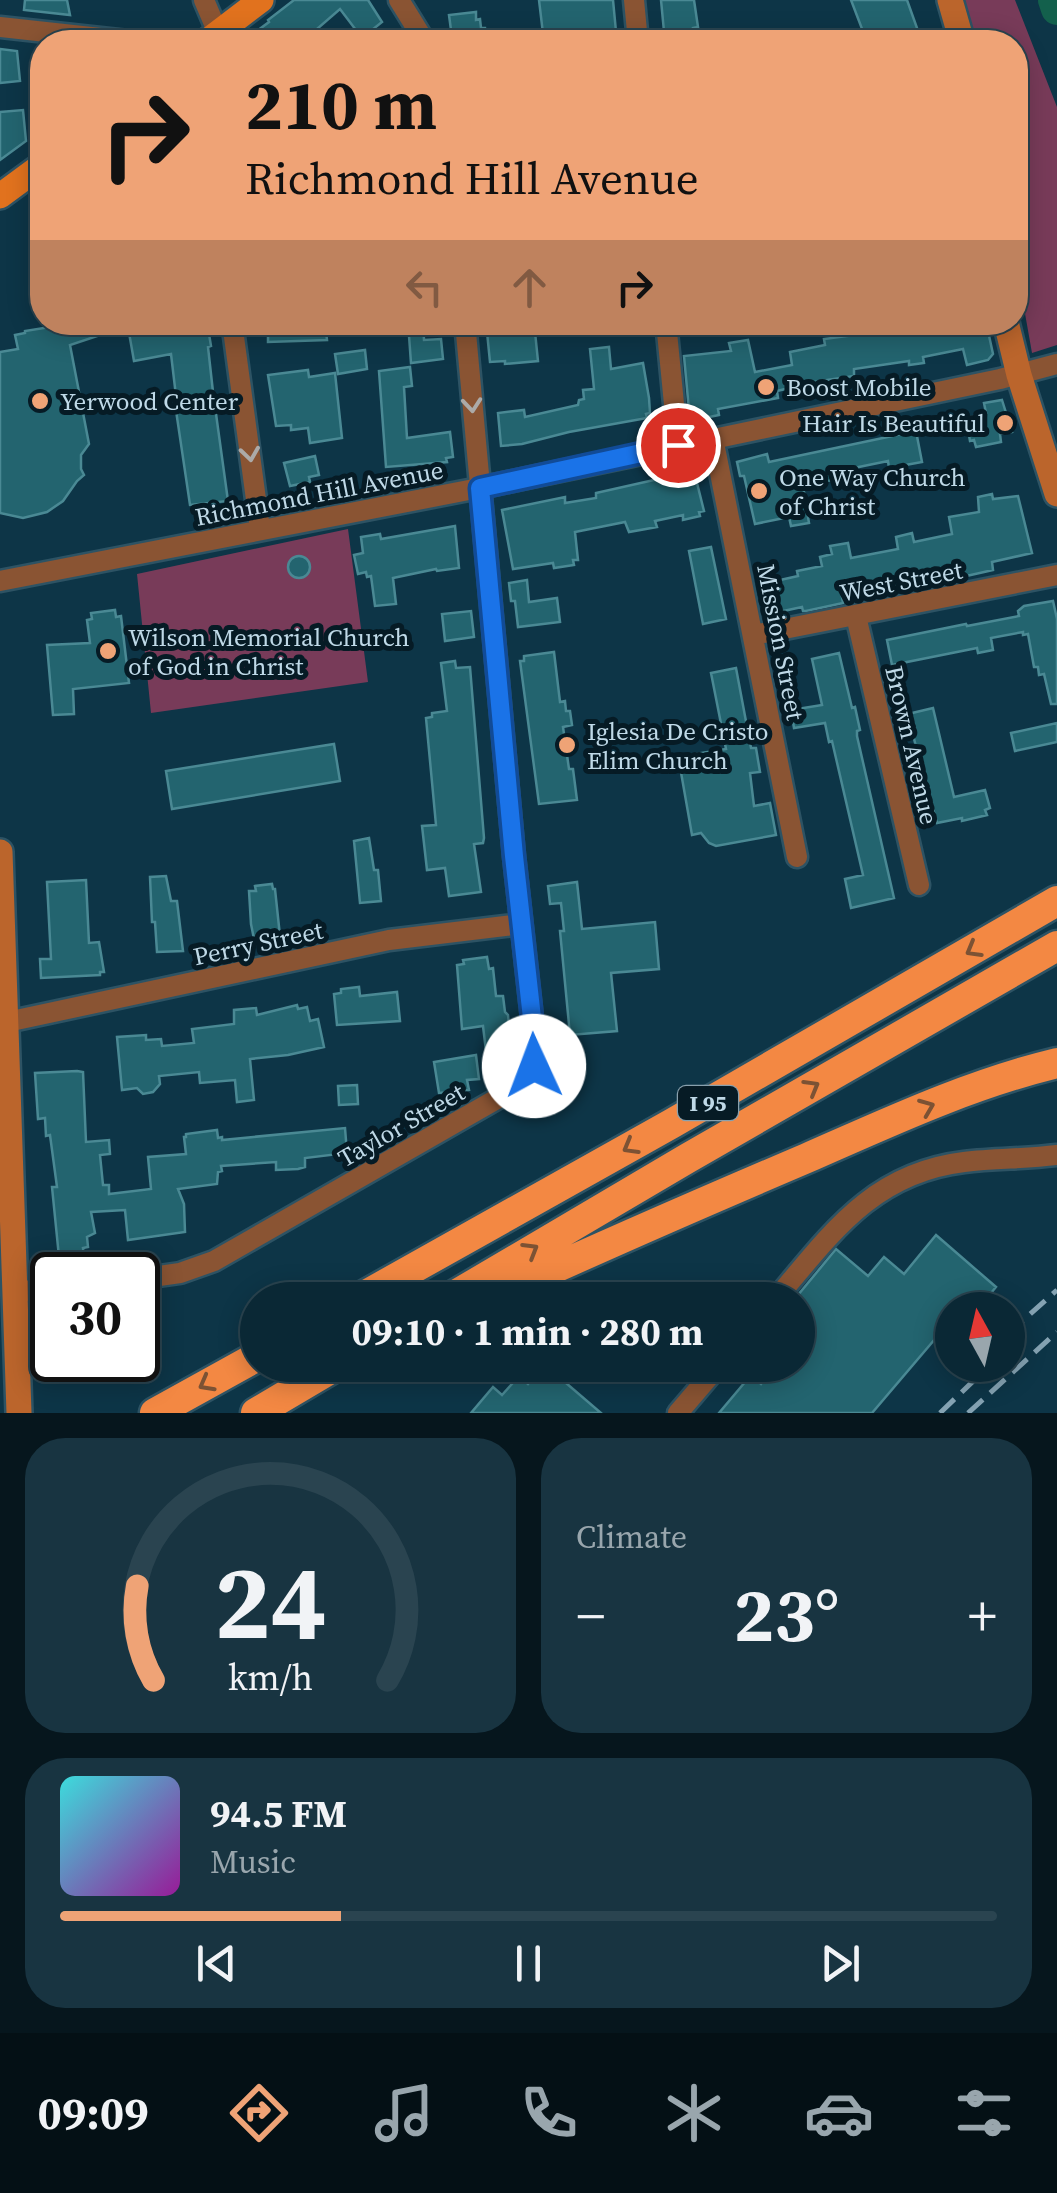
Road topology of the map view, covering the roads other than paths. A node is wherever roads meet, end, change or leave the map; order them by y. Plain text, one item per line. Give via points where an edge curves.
1 (204, 0) edge
2 (261, 0) edge
3 (399, 0) edge
4 (634, 0) edge
5 (950, 0) edge
6 (0, 27) edge
7 (30, 30) edge
8 (210, 30) edge
9 (222, 30) edge
10 (418, 30) edge
11 (637, 30) edge
12 (959, 30) edge
13 (30, 174) edge
14 (0, 196) edge
15 (234, 335) edge
16 (466, 335) edge
17 (667, 335) edge
18 (1009, 335) edge
19 (1057, 364) edge
20 (1020, 375) junction
21 (713, 438) junction
22 (678, 445) junction
23 (480, 488) junction
24 (1057, 494) edge
25 (260, 529) junction
26 (1057, 575) edge
27 (0, 581) edge
28 (856, 616) junction
29 (754, 634) junction
30 (0, 852) edge
31 (797, 856) dead end
32 (919, 885) dead end
33 (1057, 901) edge
34 (521, 924) junction
35 (1057, 946) edge
36 (7, 1022) junction
37 (1057, 1063) edge
38 (4, 1134) edge
39 (1057, 1154) edge
40 (160, 1276) edge
41 (389, 1282) edge
42 (478, 1282) edge
43 (524, 1282) edge
44 (790, 1282) edge
45 (30, 1290) edge
46 (14, 1292) junction
47 (240, 1366) edge
48 (311, 1382) edge
49 (704, 1382) edge
50 (9, 1385) edge
51 (19, 1413) edge
52 (155, 1413) edge
53 (256, 1413) edge
54 (678, 1413) edge

1 - 8 street
2 - 9 main road
3 - 10 street
4 - 11 street
5 - 12 main road
6 - 7 street
13 - 14 main road
15 -> 25 street
16 -> 23 street, Taylor Street
17 - 22 street
18 - 20 main road
19 - 20 street, Richmond Hill Avenue
20 - 21 street, Richmond Hill Avenue
20 - 24 main road
21 - 22 street, Richmond Hill Avenue
21 - 29 street, Mission Street
22 - 23 street, Richmond Hill Avenue
23 - 25 street, Richmond Hill Avenue
23 - 34 street, Taylor Street
25 - 27 street, Richmond Hill Avenue
26 - 28 street, West Street
28 - 29 street, West Street
28 - 32 street, Brown Avenue
29 - 31 street, Mission Street
30 - 36 main road
33 -> 41 highway, I 95
34 - 36 street, Perry Street via 390,940
34 - 40 street, Taylor Street via 536,1057 522,1084 214,1261
42 -> 35 highway, I 95
36 - 38 main road
43 -> 37 highway via 901,1117
38 - 46 main road
39 - 44 street via 963,1162 898,1182 845,1218
45 - 46 street
46 - 50 main road
47 -> 52 highway
48 - 53 highway
49 - 54 street
50 - 51 main road

